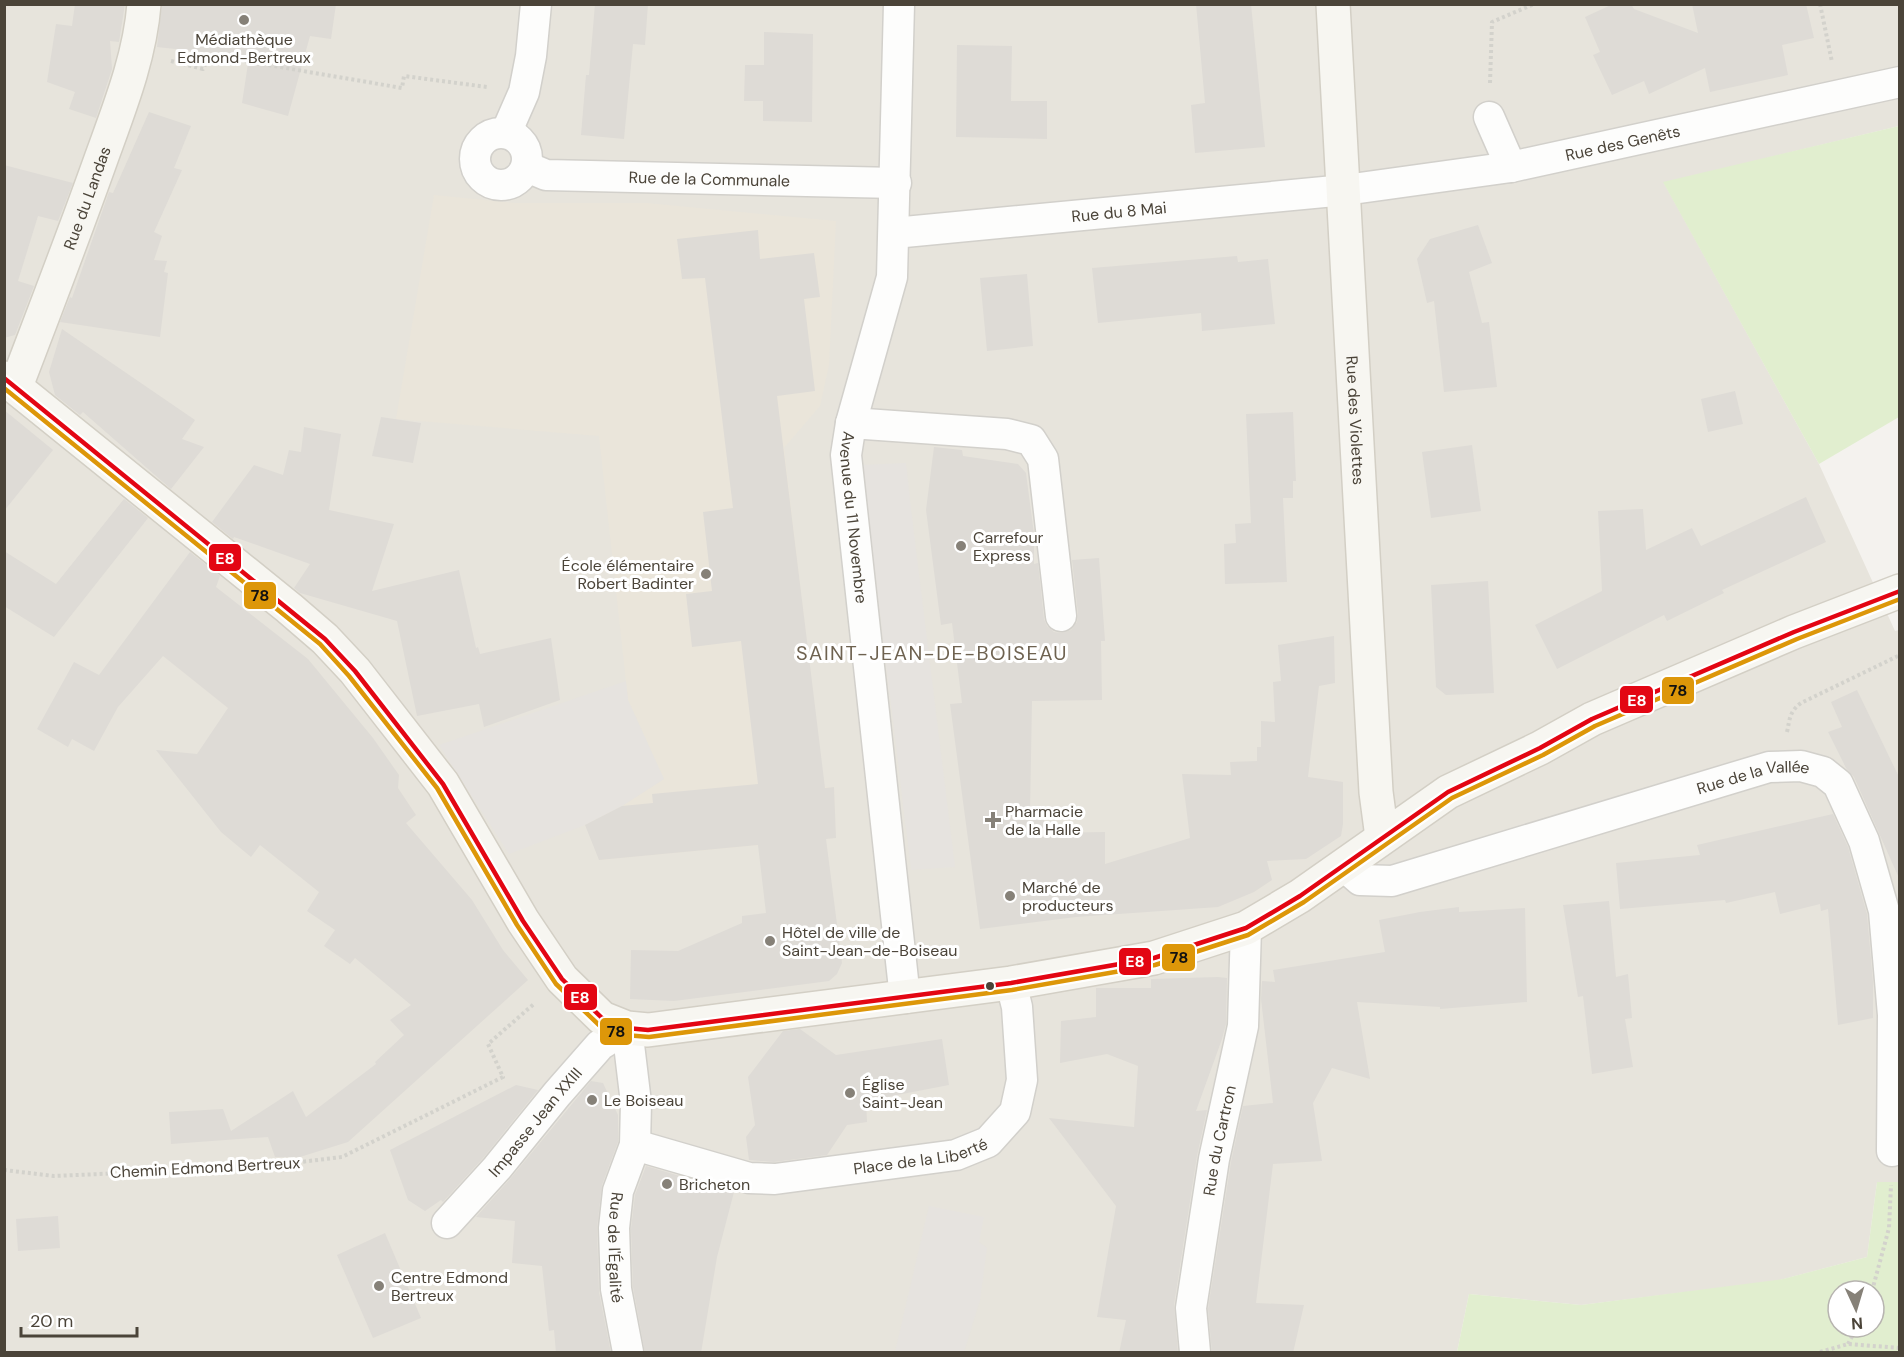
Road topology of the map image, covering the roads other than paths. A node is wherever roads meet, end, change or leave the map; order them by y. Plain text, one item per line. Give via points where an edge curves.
1 (144, 4) edge
2 (536, 4) edge
3 (899, 4) edge
4 (1334, 4) edge
5 (1899, 82) edge
6 (1489, 117) road end
7 (506, 133) junction
8 (527, 167) junction
9 (1511, 167) junction
10 (896, 183) junction
11 (1345, 190) junction
12 (894, 233) junction
13 (10, 382) edge
14 (851, 423) junction
15 (1899, 591) edge
16 (1061, 616) dead end
17 (1382, 837) junction
18 (1344, 866) junction
19 (1246, 928) junction
20 (1011, 983) junction
21 (905, 998) junction
22 (627, 1028) junction
23 (634, 1145) junction
24 (1892, 1151) road end
25 (447, 1223) dead end
26 (628, 1353) edge
27 (1195, 1353) edge

1 - 13 main road, Rue du Landas via 123,98 78,223
2 - 7 street via 524,92
3 - 10 street, Avenue du 11 Novembre
4 - 11 main road, Rue des Violettes
5 - 9 street, Rue des Genêts
6 - 9 street
7 - 8 street via 526,149
7 - 8 street via 489,136 477,148 475,165 479,173 492,184 509,185
8 - 10 street, Rue de la Communale via 546,175
9 - 11 street, Rue des Genêts
10 - 12 street, Avenue du 11 Novembre
11 - 12 street, Rue du 8 Mai
11 - 17 main road, Rue des Violettes via 1376,792
12 - 14 street, Avenue du 11 Novembre via 892,277
13 - 22 main road via 325,639 355,671 443,784 523,921 562,979 602,1018
14 - 16 street via 1006,434 1031,440 1043,459
14 - 21 street, Avenue du 11 Novembre via 846,455
15 - 17 main road via 1592,719 1448,792
17 - 18 main road
18 - 19 main road
18 - 24 street, Rue de la Vallée via 1360,880 1392,881 1769,767 1801,766 1823,772 1838,784 1864,841 1884,911 1893,1015
19 - 20 main road via 1154,958
19 - 27 street, Rue du Cartron via 1243,1026 1214,1159 1191,1308
20 - 21 main road
20 - 23 street, Place de la Liberté via 1017,1007 1022,1080 1015,1112 988,1142 956,1155 775,1179 749,1178
21 - 22 main road via 648,1030
22 - 23 street via 636,1103
22 - 25 street, Impasse Jean XXIII via 600,1045
23 - 26 street, Rue de l'Égalité via 618,1191 614,1228 616,1289

